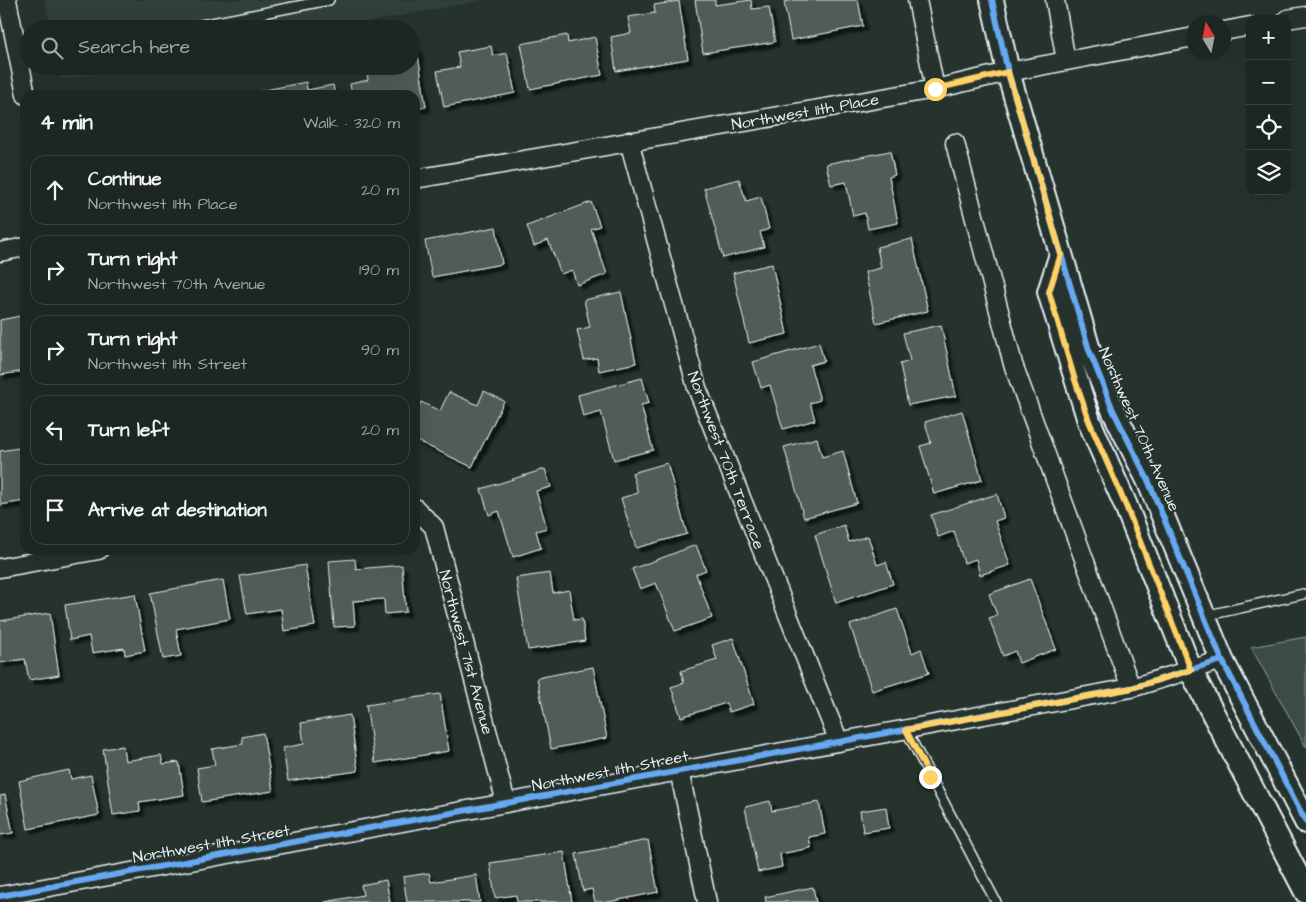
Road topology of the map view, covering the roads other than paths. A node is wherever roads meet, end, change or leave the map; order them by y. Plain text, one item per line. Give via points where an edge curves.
1 (7, 0) edge
2 (329, 0) edge
3 (917, 0) edge
4 (992, 0) edge
5 (1054, 0) edge
6 (1306, 16) edge
7 (1291, 18) edge
8 (228, 20) edge
9 (1246, 27) edge
10 (1231, 30) edge
11 (1186, 38) edge
12 (20, 45) edge
13 (1066, 61) junction
14 (1008, 72) junction
15 (25, 75) edge
16 (935, 89) junction
17 (26, 90) edge
18 (629, 141) junction
19 (955, 143) dead end
20 (420, 178) edge
21 (20, 248) edge
22 (0, 252) edge
23 (1061, 254) junction
24 (420, 513) edge
25 (72, 555) edge
26 (0, 568) edge
27 (1303, 594) dead end
28 (1204, 616) junction
29 (1222, 660) junction
30 (1191, 670) junction
31 (1132, 688) junction
32 (906, 730) junction
33 (839, 742) junction
34 (679, 770) junction
35 (506, 803) junction
36 (1306, 822) edge
37 (1306, 892) edge
38 (0, 896) edge
39 (707, 902) edge
40 (996, 902) edge

1 - 12 street
2 - 8 lane
3 - 16 street
4 - 14 street, Northwest 70th Avenue
5 - 13 street
6 - 7 street
9 - 10 street
11 - 13 street, Northwest 11th Place
13 - 14 street, Northwest 11th Place
14 - 16 street, Northwest 11th Place
14 - 23 street, Northwest 70th Avenue
15 - 17 street
16 - 18 street, Northwest 11th Place
18 - 20 street, Northwest 11th Place
18 - 33 street, Northwest 70th Terrace via 697,388
19 - 31 street via 1013,364
21 - 22 street
23 - 28 street, Northwest 70th Avenue via 1089,350 1113,410 1148,480
23 - 30 street via 1049,292 1074,377
24 - 35 street, Northwest 71st Avenue via 434,527
25 - 26 street
27 - 28 lane
28 - 29 street, Northwest 70th Avenue
29 - 30 street, Northwest 11th Street
29 - 36 street, Northwest 70th Avenue
30 - 31 street, Northwest 11th Street
30 - 37 street
31 - 32 street, Northwest 11th Street
32 - 33 street, Northwest 11th Street
32 - 40 lane
33 - 34 street, Northwest 11th Street
34 - 35 street, Northwest 11th Street
34 - 39 street
35 - 38 street, Northwest 11th Street

